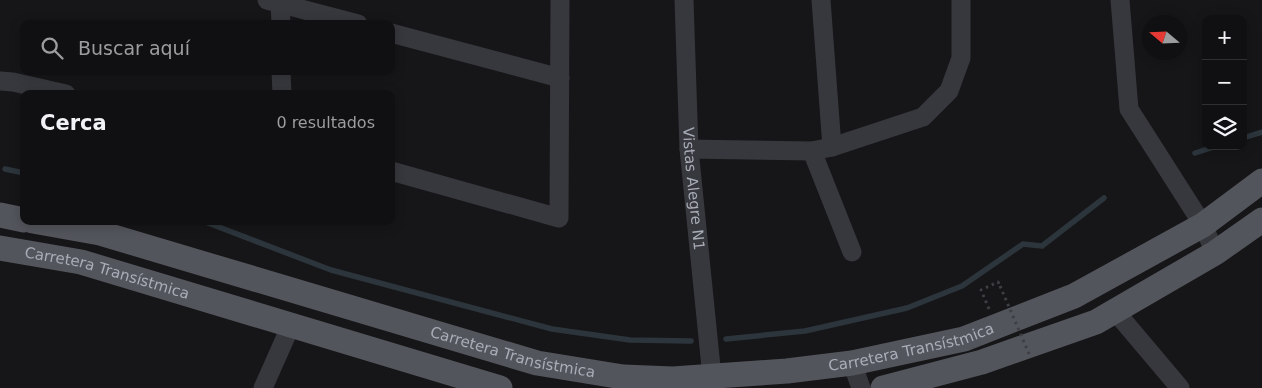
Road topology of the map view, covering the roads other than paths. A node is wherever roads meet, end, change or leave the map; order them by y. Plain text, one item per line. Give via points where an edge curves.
1 (560, 0) edge
2 (684, 0) edge
3 (820, 0) edge
4 (961, 0) edge
5 (1120, 0) edge
6 (276, 1) edge
7 (279, 20) edge
8 (344, 20) edge
9 (395, 34) edge
10 (281, 75) edge
11 (560, 78) junction
12 (0, 81) edge
13 (48, 90) edge
14 (282, 90) edge
15 (832, 147) junction
16 (689, 149) junction
17 (812, 151) junction
18 (395, 172) edge
19 (1262, 181) edge
20 (0, 215) edge
21 (20, 219) edge
22 (1262, 220) edge
23 (54, 225) edge
24 (1203, 225) junction
25 (0, 248) edge
26 (852, 252) dead end
27 (1215, 254) junction
28 (1115, 311) junction
29 (291, 325) junction
30 (852, 363) junction
31 (712, 377) junction
32 (610, 381) edge
33 (263, 388) edge
34 (500, 388) edge
35 (861, 388) edge
36 (883, 388) edge
37 (1180, 388) edge

1 - 11 street
2 - 16 street, Vistas Alegre N1
3 - 15 street
4 - 15 street via 961,58 949,92 923,117
5 - 24 street via 1129,109
6 - 7 street
6 - 8 street
9 - 11 street
10 - 14 street
11 - 18 street via 559,218
12 - 13 street
15 - 17 street
16 - 17 street
16 - 31 street, Vistas Alegre N1
17 - 26 street
19 - 24 main road, Carretera Transístmica
20 - 21 main road
22 - 27 main road, Carretera Transístmica
23 - 32 main road, Carretera Transístmica via 100,234 538,363
24 - 27 street
24 - 30 main road, Carretera Transístmica via 1074,296 964,339
25 - 29 main road, Carretera Transístmica via 81,262
27 - 28 main road, Carretera Transístmica
28 - 36 main road, Carretera Transístmica via 1096,322 982,362
28 - 37 street
29 - 33 street
29 - 34 main road, Carretera Transístmica
30 - 31 main road, Carretera Transístmica
30 - 35 street
31 - 32 main road, Carretera Transístmica

